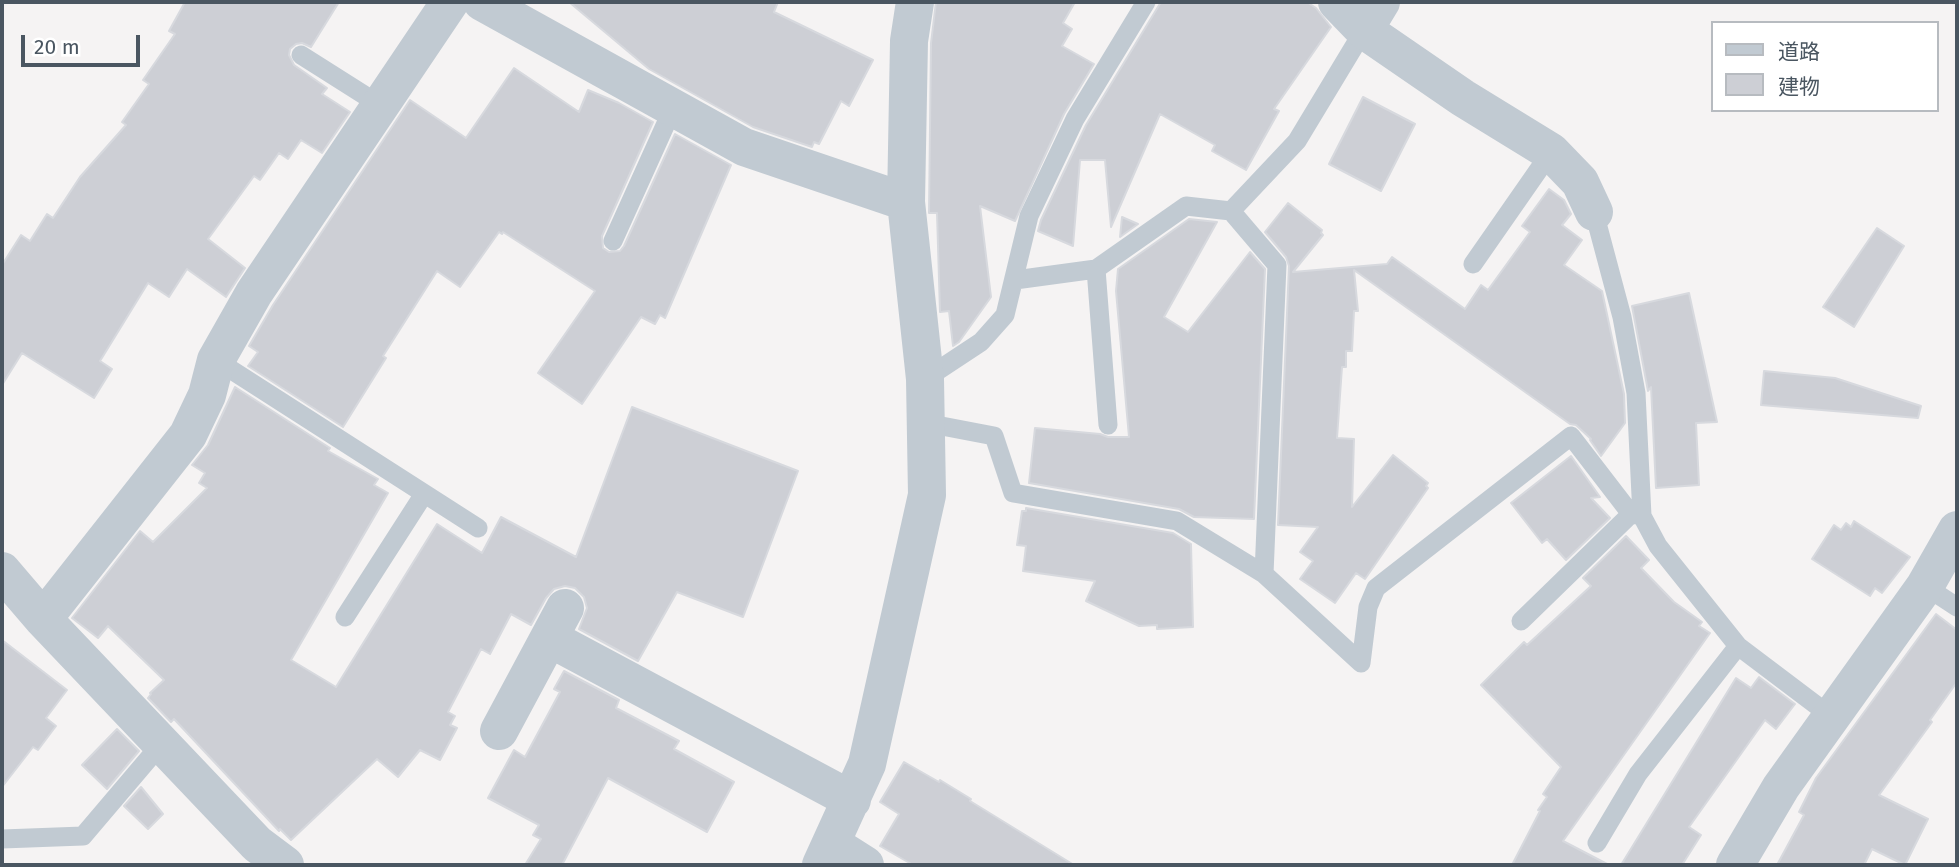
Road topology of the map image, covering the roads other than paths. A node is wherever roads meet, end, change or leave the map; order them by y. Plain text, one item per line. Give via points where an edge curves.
1 (450, 2) edge
2 (482, 2) edge
3 (915, 2) edge
4 (1146, 2) edge
5 (1337, 2) edge
6 (1372, 16) edge
7 (301, 55) dead end
8 (380, 105) junction
9 (673, 108) junction
10 (1551, 152) junction
11 (906, 202) junction
12 (1231, 211) junction
13 (1594, 212) joint
14 (613, 241) dead end
15 (1474, 264) dead end
16 (1096, 270) junction
17 (1015, 279) junction
18 (216, 360) junction
19 (925, 379) junction
20 (926, 423) junction
21 (1108, 425) dead end
22 (424, 494) junction
23 (1636, 515) junction
24 (478, 528) dead end
25 (1957, 530) edge
26 (2, 571) edge
27 (1264, 573) junction
28 (1925, 586) junction
29 (1957, 607) edge
30 (345, 617) dead end
31 (43, 619) junction
32 (1521, 621) dead end
33 (1738, 646) junction
34 (1832, 717) junction
35 (499, 731) dead end
36 (162, 743) junction
37 (852, 800) junction
38 (2, 839) edge
39 (1597, 843) dead end
40 (827, 855) edge
41 (285, 865) edge
42 (865, 865) edge
43 (1735, 865) edge

1 - 8 street
2 - 9 street
3 - 11 street via 909,41
4 - 17 lane via 1074,119 1029,216
5 - 6 street
6 - 10 street via 1463,98
6 - 12 lane via 1297,141
7 - 8 lane
8 - 18 street via 254,293
9 - 11 street via 744,147
9 - 14 lane
10 - 13 street via 1580,182
10 - 15 lane
11 - 19 street
12 - 16 lane via 1186,206
12 - 27 lane via 1277,265
13 - 23 lane via 1622,317 1636,393
16 - 17 lane
16 - 21 lane
17 - 19 lane via 1005,315 981,342
18 - 22 lane
18 - 31 street via 207,395 188,435
19 - 20 street
20 - 27 lane via 994,436 1013,493 1177,521
20 - 37 street via 927,495 867,764
22 - 24 lane
22 - 30 lane
23 - 27 lane via 1570,436 1376,588 1368,607 1361,663
23 - 32 lane
23 - 33 lane
25 - 28 street
26 - 31 street
28 - 29 lane
28 - 34 street
31 - 36 street
33 - 34 lane
33 - 39 lane via 1638,774
34 - 43 street via 1781,787
35 - 37 street via 557,623
36 - 38 lane via 83,836
36 - 41 street via 257,844
37 - 40 street
40 - 42 street

